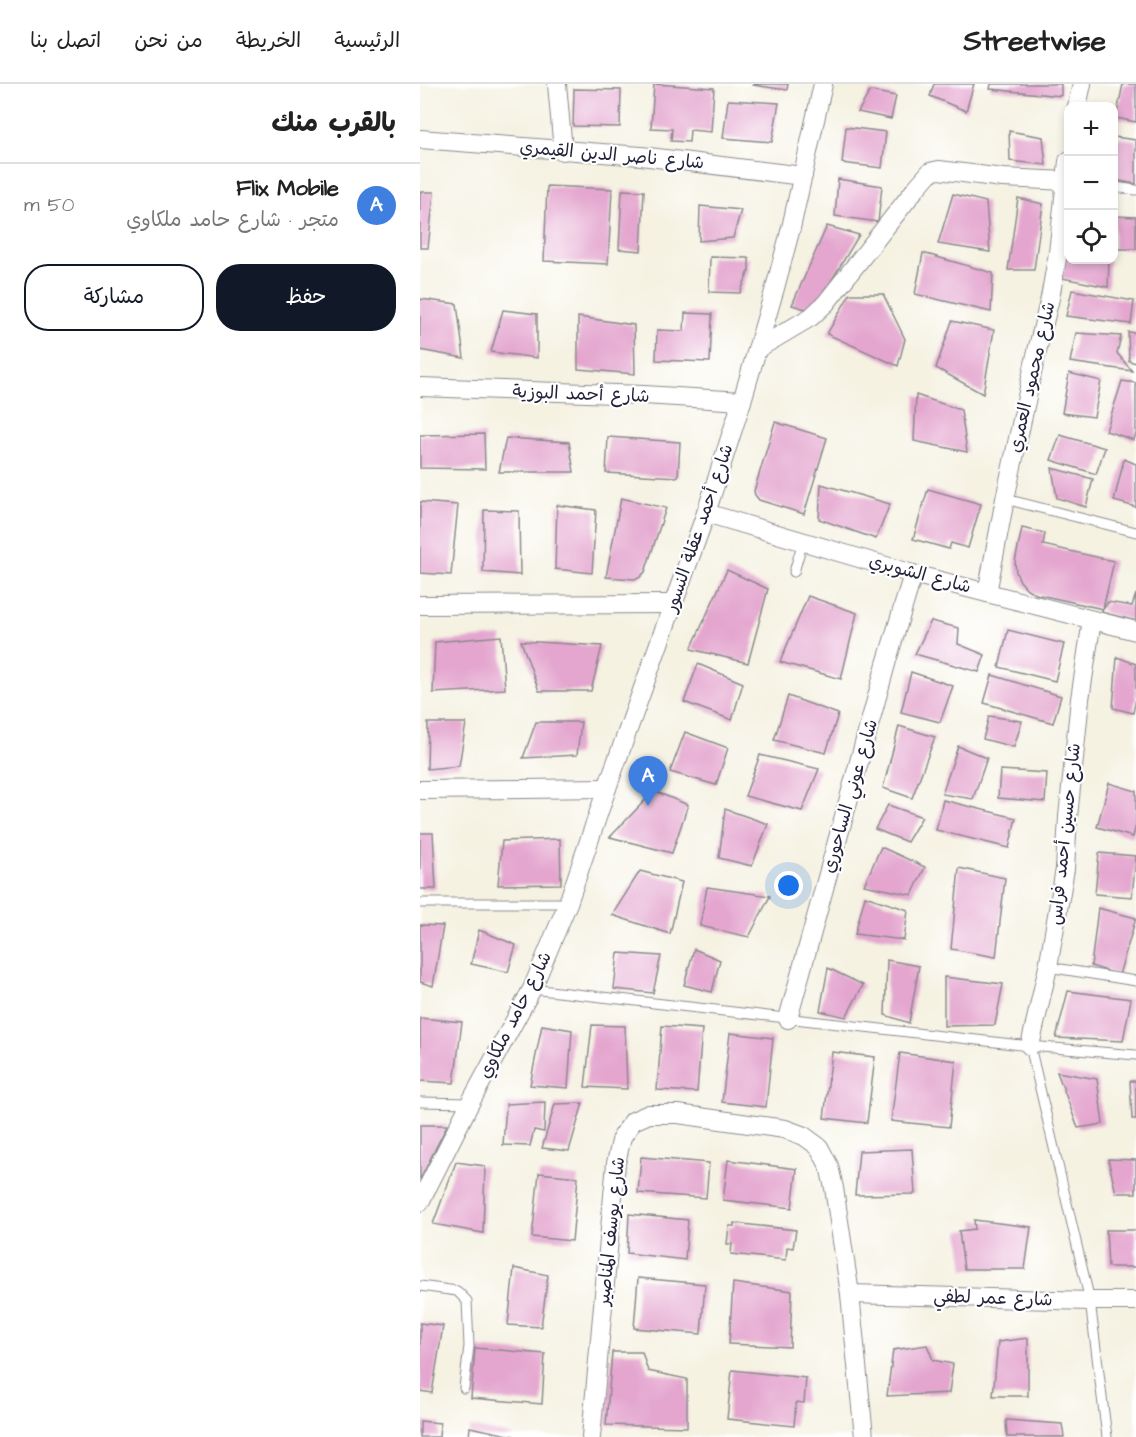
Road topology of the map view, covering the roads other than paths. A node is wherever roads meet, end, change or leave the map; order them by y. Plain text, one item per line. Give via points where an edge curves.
1 (557, 84) edge
2 (823, 84) edge
3 (1082, 84) edge
4 (1078, 102) edge
5 (420, 139) edge
6 (563, 151) junction
7 (803, 176) junction
8 (1064, 181) edge
9 (1118, 188) edge
10 (1136, 190) edge
11 (1064, 205) edge
12 (757, 349) junction
13 (420, 387) edge
14 (742, 401) junction
15 (1005, 499) junction
16 (706, 513) junction
17 (1136, 532) edge
18 (803, 541) junction
19 (794, 572) dead end
20 (913, 574) junction
21 (987, 592) junction
22 (674, 604) junction
23 (420, 605) edge
24 (1092, 620) junction
25 (1136, 632) edge
26 (607, 788) junction
27 (420, 790) edge
28 (420, 903) edge
29 (568, 903) junction
30 (1048, 967) junction
31 (1136, 981) edge
32 (532, 989) junction
33 (788, 1019) junction
34 (1030, 1046) junction
35 (1136, 1055) edge
36 (420, 1102) edge
37 (470, 1103) junction
38 (420, 1202) edge
39 (420, 1286) edge
40 (850, 1294) junction
41 (1090, 1301) junction
42 (1136, 1301) edge
43 (464, 1388) dead end
44 (591, 1437) edge
45 (864, 1437) edge
46 (1107, 1437) edge

1 - 6 street
2 - 7 street, شارع أحمد عقلة النسور
3 - 4 street
5 - 6 street, شارع ناصر الدين القيمري
6 - 7 street, شارع ناصر الدين القيمري
7 - 12 street, شارع أحمد عقلة النسور
8 - 12 street via 930,172 826,303 811,317
9 - 10 lane
11 - 15 street, شارع محمود العمري via 1050,298
12 - 14 street, شارع أحمد عقلة النسور
13 - 14 street, شارع أحمد البوزية
14 - 16 street, شارع أحمد عقلة النسور
15 - 17 lane
15 - 21 street, شارع محمود العمري
16 - 18 street, شارع الشوبري
16 - 22 street, شارع أحمد عقلة النسور
18 - 19 lane
18 - 20 street, شارع الشوبري
20 - 21 street, شارع الشوبري
20 - 33 street, شارع عوني الساحوري
21 - 24 street, شارع الشوبري
22 - 23 street
22 - 26 street, شارع أحمد عقلة النسور
24 - 25 street, شارع الشوبري
24 - 30 street, شارع حسين أحمد فراس via 1080,699 1065,869
26 - 27 street
26 - 29 street, شارع حامد ملكاوي
28 - 29 lane
29 - 32 street, شارع حامد ملكاوي
30 - 31 lane
30 - 34 street, شارع حسين أحمد فراس
32 - 33 lane
32 - 37 street, شارع حامد ملكاوي
33 - 34 lane
34 - 35 lane
34 - 41 lane
36 - 37 lane
37 - 38 street, شارع حامد ملكاوي
39 - 43 lane via 457,1291 466,1301 469,1346
40 - 41 street, شارع عمر لطفي
40 - 44 street, شارع يوسف المناصير via 829,1166 819,1147 804,1136 785,1130 678,1114 649,1114 633,1121 622,1137 616,1163
40 - 45 street, شارع يوسف المناصير
41 - 42 street, شارع عمر لطفي
41 - 46 lane

